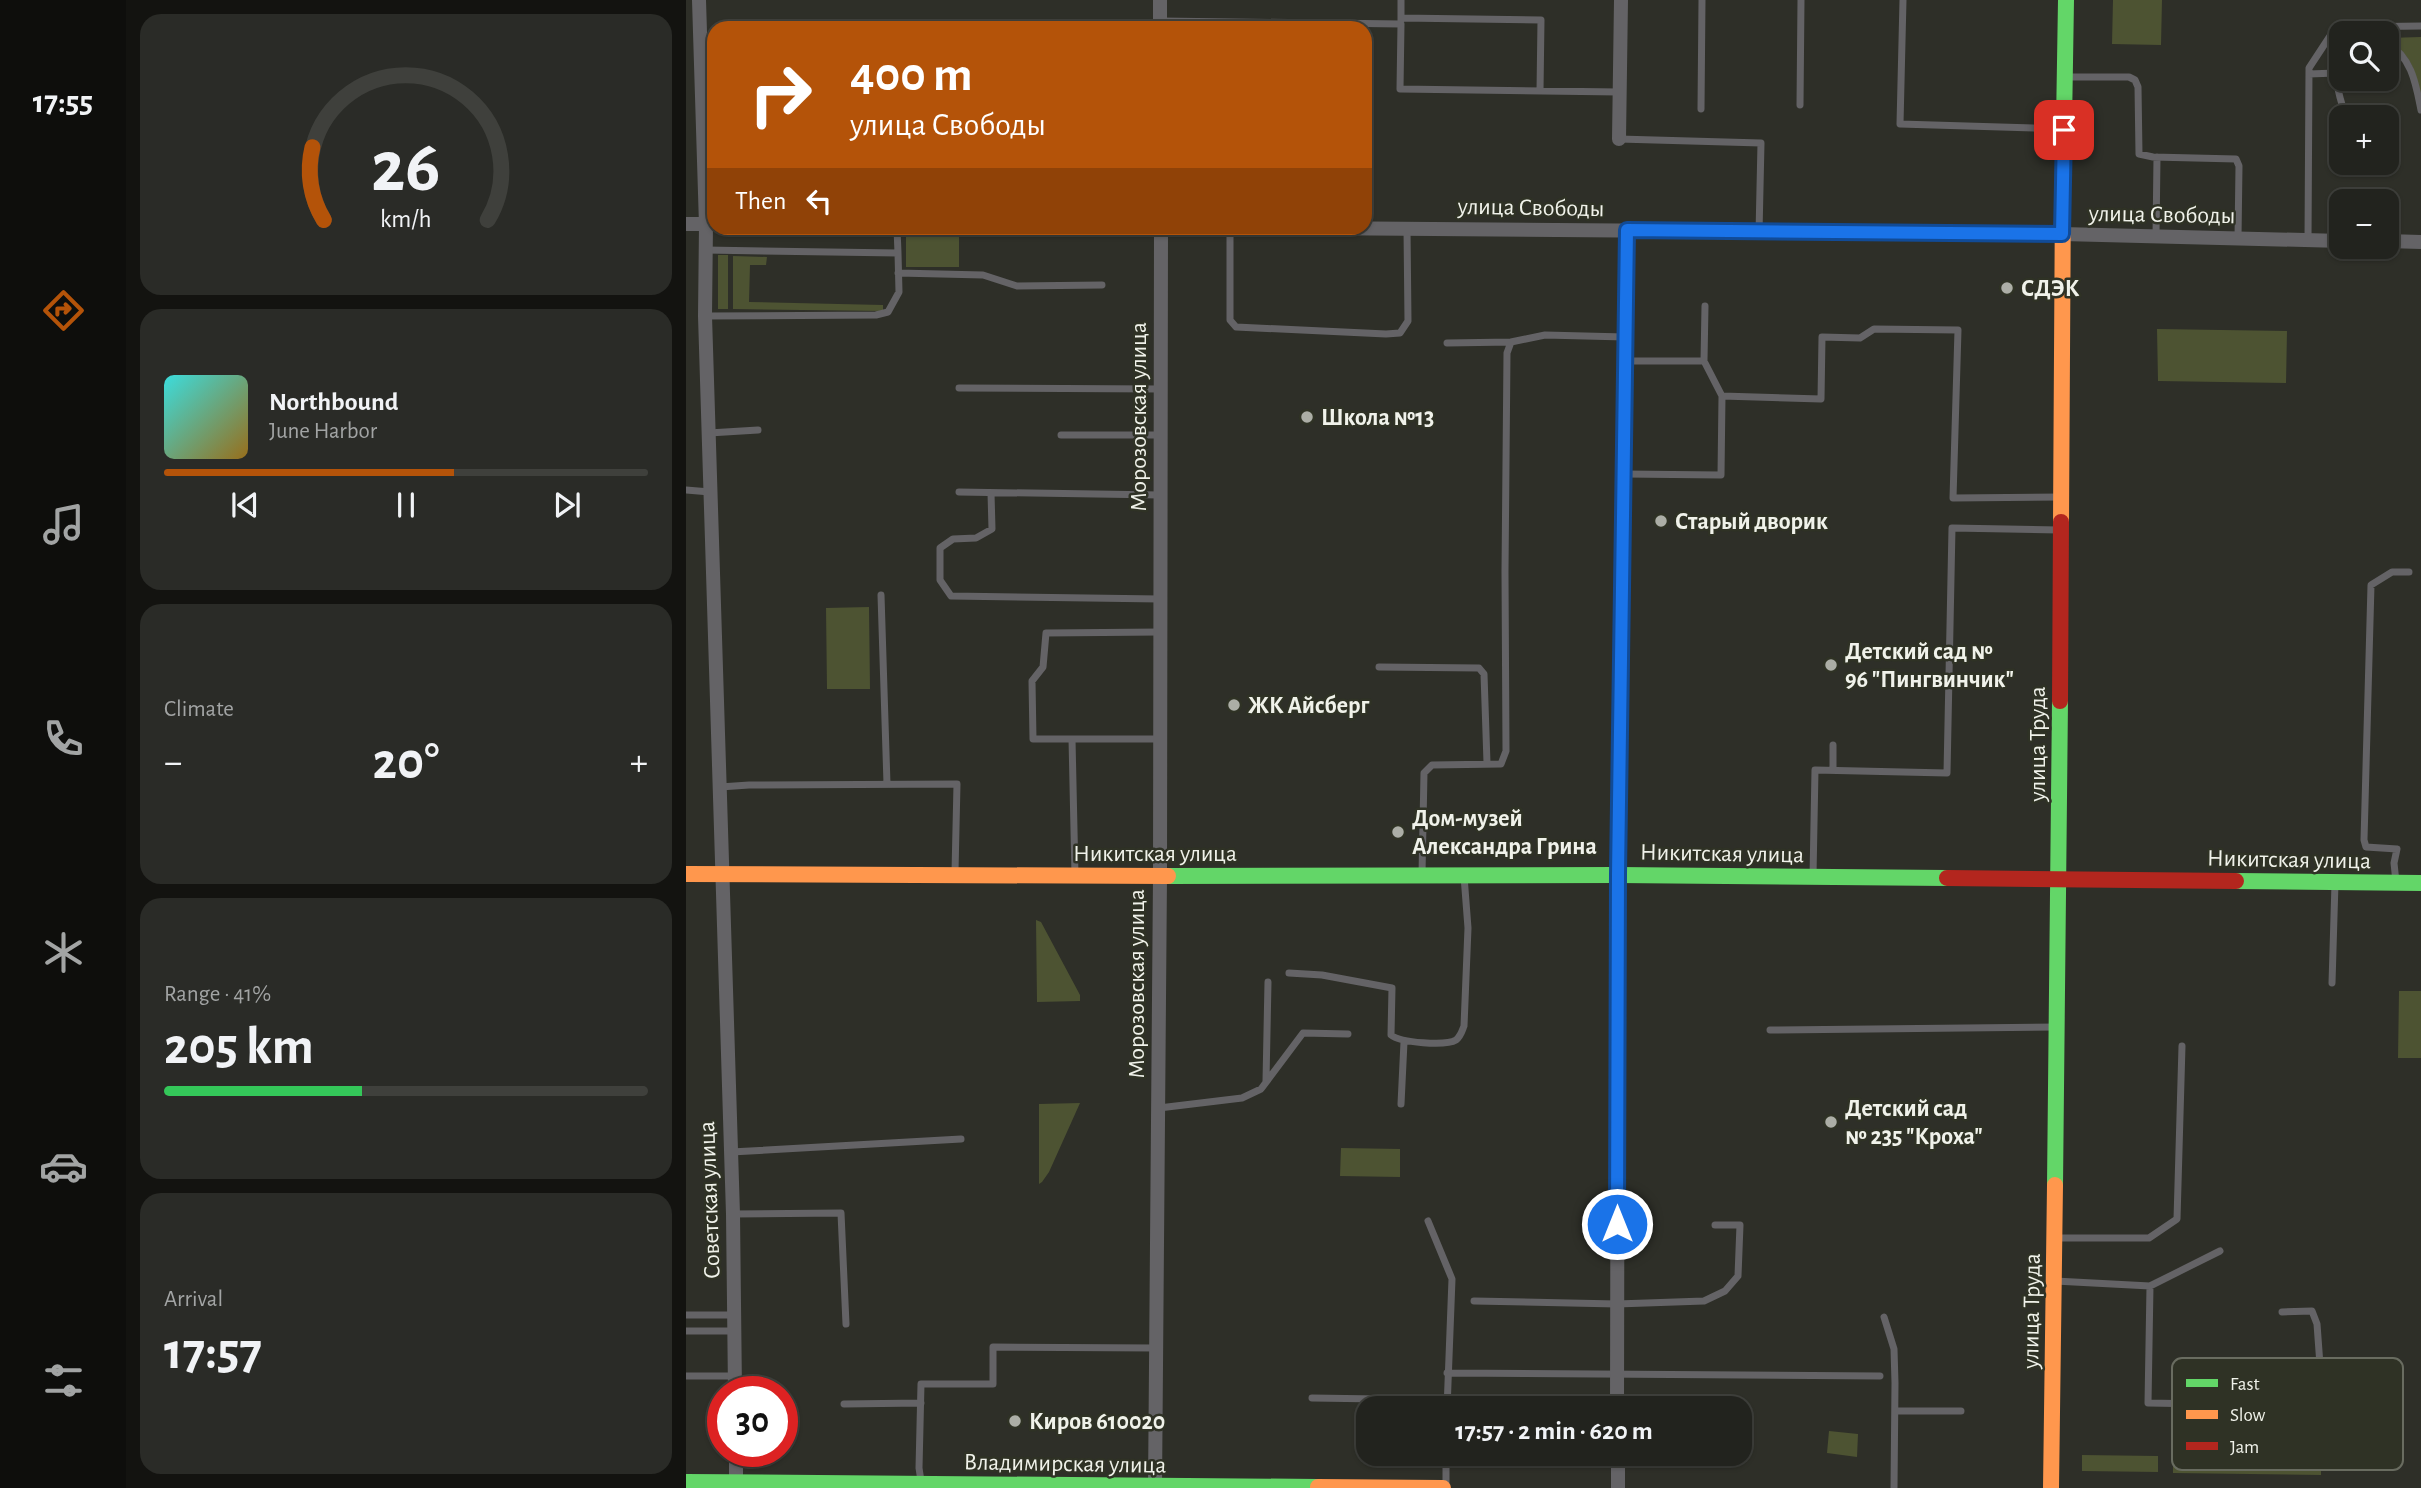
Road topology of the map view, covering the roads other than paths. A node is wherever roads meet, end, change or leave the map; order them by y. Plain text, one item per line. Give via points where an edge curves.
1 (699, 0) edge
2 (1160, 0) edge
3 (1401, 0) edge
4 (1621, 0) edge
5 (1702, 0) edge
6 (1801, 0) edge
7 (1903, 0) edge
8 (2066, 0) edge
9 (1160, 21) edge
10 (1372, 21) edge
11 (1401, 21) junction
12 (2421, 26) edge
13 (707, 40) edge
14 (2399, 53) edge
15 (2329, 73) edge
16 (2309, 74) junction
17 (2065, 76) junction
18 (1540, 91) junction
19 (1619, 92) junction
20 (1800, 104) dead end
21 (1700, 109) dead end
22 (2421, 110) edge
23 (2064, 130) junction
24 (1619, 139) joint
25 (2157, 157) junction
26 (686, 224) edge
27 (707, 225) edge
28 (1372, 228) edge
29 (1408, 228) junction
30 (1627, 230) junction
31 (1759, 233) junction
32 (2062, 234) junction
33 (708, 235) edge
34 (897, 235) edge
35 (1161, 235) edge
36 (1230, 235) edge
37 (2156, 237) junction
38 (2238, 239) junction
39 (2308, 240) junction
40 (2329, 241) edge
41 (2399, 241) edge
42 (2421, 242) edge
43 (705, 250) junction
44 (898, 253) junction
45 (898, 273) junction
46 (1102, 285) dead end
47 (1705, 306) dead end
48 (705, 316) junction
49 (1625, 337) junction
50 (1511, 342) junction
51 (1447, 343) dead end
52 (1625, 361) junction
53 (1704, 361) junction
54 (960, 388) dead end
55 (1160, 389) junction
56 (1721, 396) junction
57 (758, 430) dead end
58 (708, 433) junction
59 (1060, 435) dead end
60 (1160, 435) junction
61 (1623, 474) junction
62 (686, 490) edge
63 (710, 492) junction
64 (960, 492) dead end
65 (991, 493) junction
66 (1160, 495) junction
67 (2062, 497) junction
68 (2062, 530) junction
69 (2409, 572) dead end
70 (881, 595) dead end
71 (1160, 599) junction
72 (1160, 632) junction
73 (1379, 667) dead end
74 (1072, 739) junction
75 (1160, 739) junction
76 (1833, 745) dead end
77 (1487, 763) junction
78 (1833, 771) junction
79 (887, 784) junction
80 (720, 787) junction
81 (686, 874) edge
82 (1618, 874) junction
83 (722, 875) junction
84 (955, 875) junction
85 (1422, 875) junction
86 (1464, 875) junction
87 (1074, 876) junction
88 (1160, 876) junction
89 (1812, 877) junction
90 (2059, 879) junction
91 (2335, 882) junction
92 (2396, 883) junction
93 (2421, 883) edge
94 (1289, 973) dead end
95 (1268, 982) dead end
96 (2332, 983) dead end
97 (2057, 1027) junction
98 (1770, 1030) dead end
99 (1348, 1034) dead end
100 (1404, 1042) junction
101 (2182, 1046) dead end
102 (1266, 1082) junction
103 (1401, 1104) dead end
104 (1158, 1108) junction
105 (961, 1139) dead end
106 (730, 1152) junction
107 (733, 1214) junction
108 (1428, 1221) dead end
109 (1715, 1225) dead end
110 (2055, 1238) junction
111 (2220, 1251) dead end
112 (2054, 1281) junction
113 (2150, 1286) junction
114 (1474, 1301) dead end
115 (1617, 1304) junction
116 (2282, 1312) dead end
117 (686, 1315) edge
118 (734, 1315) junction
119 (1884, 1317) dead end
120 (846, 1324) dead end
121 (686, 1331) edge
122 (734, 1331) junction
123 (1156, 1348) junction
124 (2319, 1358) edge
125 (1447, 1373) junction
126 (1617, 1373) junction
127 (686, 1376) edge
128 (735, 1376) edge
129 (1880, 1376) dead end
130 (707, 1379) edge
131 (1447, 1396) edge
132 (1617, 1396) edge
133 (1311, 1398) dead end
134 (1356, 1399) edge
135 (921, 1403) junction
136 (2172, 1403) edge
137 (844, 1404) dead end
138 (1895, 1411) junction
139 (1961, 1411) dead end
140 (1445, 1466) edge
141 (1618, 1466) edge
142 (736, 1467) edge
143 (686, 1482) edge
144 (736, 1483) junction
145 (922, 1485) junction
146 (769, 1486) edge
147 (1015, 1487) edge
148 (1155, 1488) edge
149 (1313, 1488) edge
150 (1444, 1488) edge
151 (1618, 1488) edge
152 (1894, 1488) edge
153 (2051, 1488) edge

1 - 13 street, Советская улица
2 - 9 street
3 - 11 lane
4 - 19 street
5 - 21 lane
6 - 20 lane
7 - 23 lane via 1900,124
8 - 17 street, улица Труда
10 - 11 lane
11 - 18 lane via 1400,89
11 - 18 lane via 1541,20
12 - 16 lane via 2348,27 2330,36
14 - 22 lane via 2411,69
15 - 16 lane
16 - 39 lane
17 - 23 street, улица Труда
17 - 25 lane via 2135,80 2139,153
18 - 19 lane
19 - 24 street
23 - 32 street, улица Труда
24 - 31 lane via 1761,143
25 - 37 lane
25 - 38 lane via 2236,159
26 - 27 street
28 - 29 street, улица Свободы
29 - 30 street, улица Свободы
29 - 36 lane via 1408,321 1400,333 1386,334 1236,327 1230,320
30 - 31 street, улица Свободы
30 - 49 street
31 - 32 street, улица Свободы
32 - 37 street, улица Свободы
32 - 67 street, улица Труда
33 - 43 street, Советская улица
34 - 44 lane
35 - 55 street, Морозовская улица
37 - 38 street, улица Свободы
38 - 39 street, улица Свободы
39 - 40 street, улица Свободы
41 - 42 street
43 - 44 lane
43 - 48 street, Советская улица
44 - 45 lane
45 - 46 lane via 983,275 1017,286
45 - 48 lane via 899,292 888,312 876,315
47 - 53 lane
48 - 58 street, Советская улица
49 - 50 lane via 1545,335
49 - 52 street
50 - 51 lane
50 - 77 lane via 1507,353 1506,751 1501,764
52 - 53 lane
52 - 61 street
53 - 56 lane
54 - 55 lane
55 - 60 street, Морозовская улица
56 - 61 lane via 1721,475
56 - 67 lane via 1821,398 1822,337 1860,338 1874,329 1958,330 1953,498
57 - 58 lane
58 - 63 street, Советская улица
59 - 60 lane
60 - 66 street, Морозовская улица
61 - 82 street
62 - 63 lane
63 - 80 street, Советская улица
64 - 65 lane
65 - 66 lane
65 - 71 lane via 992,529 976,538 953,539 940,548 940,580 951,596
66 - 71 street, Морозовская улица
67 - 68 street, улица Труда
68 - 78 lane via 1952,528 1947,773
68 - 90 street, улица Труда
69 - 92 lane via 2392,572 2371,585 2364,840 2366,847 2397,849
70 - 79 lane
71 - 72 street, Морозовская улица
72 - 74 lane via 1045,633 1043,667 1032,681 1033,739
72 - 75 street, Морозовская улица
73 - 77 lane via 1479,668 1484,674
74 - 75 lane
74 - 87 lane
75 - 88 street, Морозовская улица
76 - 78 lane
77 - 85 lane via 1432,765 1424,774
78 - 89 lane via 1815,770
79 - 80 lane
79 - 84 lane via 957,784
80 - 83 street, Советская улица
81 - 83 street, Никитская улица
82 - 86 street, Никитская улица
82 - 89 street, Никитская улица
82 - 115 street
83 - 84 street, Никитская улица
83 - 106 street, Советская улица
84 - 87 street, Никитская улица
85 - 86 street, Никитская улица
85 - 88 street, Никитская улица
86 - 100 lane via 1468,928 1464,1026 1453,1042
87 - 88 street, Никитская улица
88 - 104 street, Морозовская улица
89 - 90 street, Никитская улица
90 - 91 street, Никитская улица
90 - 97 street, улица Труда
91 - 92 street, Никитская улица
91 - 96 lane
92 - 93 street, Никитская улица
94 - 100 lane via 1392,988 1391,1035
95 - 102 lane
97 - 98 lane
97 - 110 street, улица Труда
99 - 102 lane via 1303,1033
100 - 103 lane
101 - 110 lane via 2177,1219 2149,1238
102 - 104 lane via 1242,1098
104 - 123 street, Морозовская улица
105 - 106 lane
106 - 107 street, Советская улица
107 - 118 street, Советская улица
107 - 120 lane via 841,1213
108 - 125 lane via 1452,1279
109 - 115 lane via 1740,1225 1738,1276 1725,1291 1704,1301
110 - 112 street, улица Труда
111 - 113 lane
112 - 113 lane
112 - 153 street, улица Труда
113 - 136 lane via 2148,1403
114 - 115 lane
115 - 126 street
116 - 124 lane via 2312,1311
117 - 118 lane
118 - 122 street, Советская улица
119 - 138 lane via 1894,1349
121 - 122 lane
122 - 128 street, Советская улица
123 - 135 lane via 993,1347 993,1384 921,1384
123 - 148 street, Морозовская улица
125 - 126 lane
125 - 131 lane
126 - 129 lane
126 - 132 street
127 - 130 lane
133 - 134 lane
135 - 137 lane
135 - 145 lane
138 - 139 lane
138 - 152 lane
140 - 150 lane
141 - 151 street
142 - 144 street
143 - 144 street, Владимирская улица
144 - 146 street, Владимирская улица
145 - 146 street, Владимирская улица
145 - 147 street, Владимирская улица
147 - 148 street, Владимирская улица
148 - 149 street, Владимирская улица
149 - 150 street, Владимирская улица

